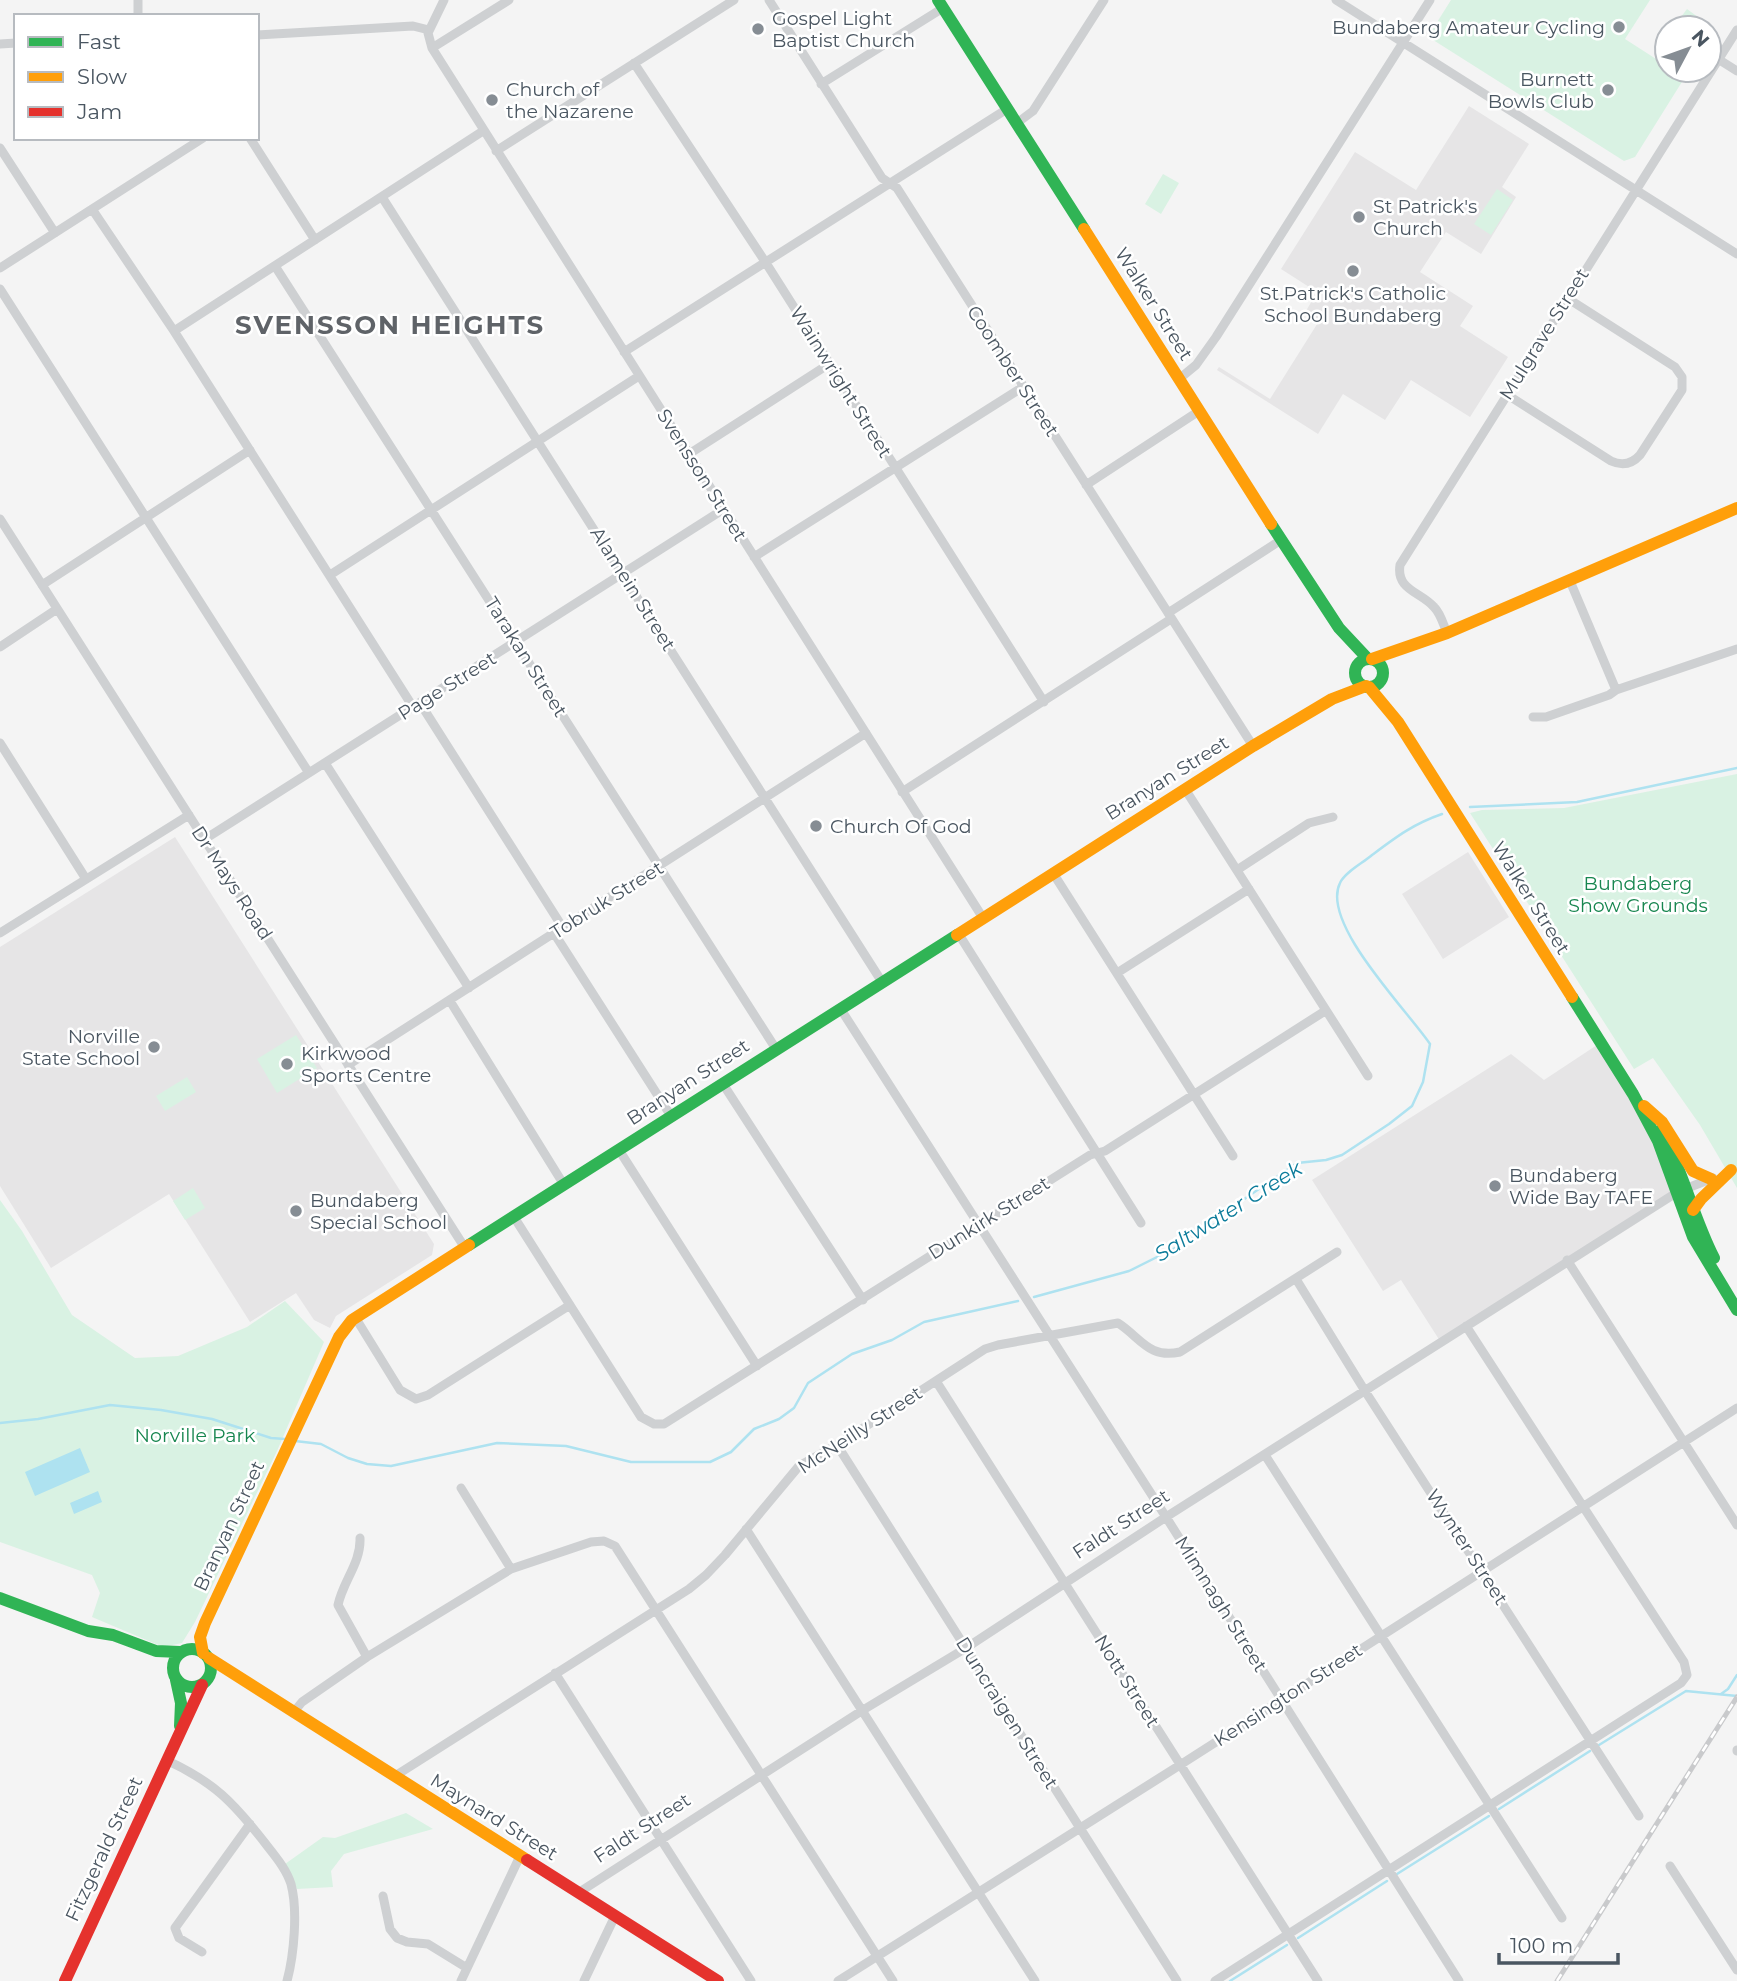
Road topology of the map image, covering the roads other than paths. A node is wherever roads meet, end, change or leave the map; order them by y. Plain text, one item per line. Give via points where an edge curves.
1 (444, 0) edge
2 (509, 0) edge
3 (734, 0) edge
4 (769, 0) edge
5 (1104, 0) edge
6 (1336, 0) edge
7 (1430, 0) edge
8 (941, 4) edge
9 (429, 30) junction
10 (1737, 30) edge
11 (259, 35) edge
12 (1403, 43) junction
13 (432, 48) junction
14 (1723, 51) edge
15 (634, 63) junction
16 (821, 83) junction
17 (1702, 84) edge
18 (1007, 108) junction
19 (1017, 123) junction
20 (483, 131) junction
21 (200, 140) edge
22 (251, 140) edge
23 (0, 148) edge
24 (496, 151) junction
25 (890, 184) junction
26 (1636, 190) junction
27 (382, 197) junction
28 (92, 209) junction
29 (55, 233) junction
30 (315, 240) junction
31 (1737, 254) edge
32 (766, 263) junction
33 (275, 266) junction
34 (0, 268) edge
35 (0, 289) edge
36 (1567, 298) junction
37 (174, 331) junction
38 (624, 352) junction
39 (829, 364) junction
40 (639, 376) junction
41 (1178, 379) junction
42 (1023, 387) junction
43 (1506, 394) junction
44 (1199, 411) junction
45 (538, 441) junction
46 (250, 450) junction
47 (689, 454) junction
48 (895, 467) junction
49 (1086, 485) junction
50 (1737, 508) edge
51 (432, 509) junction
52 (724, 509) junction
53 (146, 518) junction
54 (0, 519) edge
55 (1281, 540) junction
56 (754, 557) junction
57 (622, 573) junction
58 (330, 575) junction
59 (1570, 581) junction
60 (42, 585) junction
61 (57, 609) junction
62 (1170, 616) junction
63 (1339, 628) junction
64 (1447, 633) junction
65 (516, 642) junction
66 (1415, 646) junction
67 (0, 647) edge
68 (1737, 649) edge
69 (1370, 659) junction
70 (1355, 671) junction
71 (1382, 674) junction
72 (1367, 687) junction
73 (1616, 690) junction
74 (1332, 699) junction
75 (1044, 702) junction
76 (416, 705) junction
77 (1533, 718) dead end
78 (1398, 722) junction
79 (866, 733) junction
80 (0, 743) edge
81 (1252, 746) junction
82 (326, 763) junction
83 (309, 773) junction
84 (1185, 789) junction
85 (902, 792) junction
86 (765, 798) junction
87 (189, 815) junction
88 (1333, 817) dead end
89 (205, 839) junction
90 (660, 866) junction
91 (1237, 870) junction
92 (1053, 873) junction
93 (86, 879) junction
94 (1249, 890) junction
95 (983, 918) junction
96 (559, 931) junction
97 (0, 933) edge
98 (958, 933) junction
99 (1117, 973) junction
100 (882, 982) junction
101 (469, 988) junction
102 (450, 1001) junction
103 (841, 1008) junction
104 (1325, 1011) junction
105 (776, 1049) junction
106 (348, 1065) junction
107 (1368, 1076) dead end
108 (723, 1084) junction
109 (1633, 1094) junction
110 (1195, 1095) junction
111 (1644, 1106) junction
112 (671, 1116) junction
113 (619, 1150) junction
114 (1098, 1153) junction
115 (1233, 1156) dead end
116 (1734, 1168) edge
117 (1711, 1179) junction
118 (564, 1185) junction
119 (1681, 1191) junction
120 (1693, 1210) junction
121 (513, 1217) junction
122 (1141, 1223) dead end
123 (978, 1224) junction
124 (464, 1248) junction
125 (1337, 1252) dead end
126 (1567, 1261) junction
127 (1296, 1279) junction
128 (1737, 1296) edge
129 (863, 1300) junction
130 (570, 1305) junction
131 (1737, 1310) edge
132 (355, 1317) junction
133 (1466, 1326) junction
134 (1049, 1335) junction
135 (757, 1366) junction
136 (936, 1381) junction
137 (1365, 1391) junction
138 (1737, 1408) edge
139 (1684, 1442) junction
140 (837, 1445) junction
141 (1265, 1455) junction
142 (461, 1488) dead end
143 (1582, 1506) junction
144 (1166, 1517) junction
145 (1737, 1525) edge
146 (746, 1528) junction
147 (360, 1538) dead end
148 (511, 1569) junction
149 (1482, 1570) junction
150 (1065, 1584) junction
151 (0, 1598) edge
152 (657, 1609) junction
153 (205, 1623) junction
154 (88, 1630) junction
155 (1381, 1635) junction
156 (966, 1648) junction
157 (182, 1651) junction
158 (206, 1656) junction
159 (367, 1657) junction
160 (555, 1673) junction
161 (175, 1676) junction
162 (204, 1683) junction
163 (249, 1685) junction
164 (1280, 1699) junction
165 (863, 1710) junction
166 (293, 1713) junction
167 (179, 1733) junction
168 (1591, 1742) junction
169 (166, 1760) junction
170 (1180, 1765) junction
171 (762, 1774) junction
172 (394, 1776) junction
173 (1490, 1805) junction
174 (1639, 1816) dead end
175 (250, 1824) junction
176 (1080, 1829) junction
177 (661, 1839) junction
178 (520, 1856) junction
179 (1670, 1866) dead end
180 (1389, 1870) junction
181 (978, 1892) junction
182 (578, 1893) junction
183 (383, 1896) dead end
184 (615, 1916) junction
185 (1562, 1918) dead end
186 (1288, 1935) junction
187 (202, 1952) dead end
188 (877, 1956) junction
189 (467, 1968) junction
190 (1737, 1970) edge
191 (65, 1981) edge
192 (287, 1981) edge
193 (461, 1981) edge
194 (583, 1981) edge
195 (718, 1981) edge
196 (751, 1981) edge
197 (838, 1981) edge
198 (893, 1981) edge
199 (1035, 1981) edge
200 (1177, 1981) edge
201 (1215, 1981) edge
202 (1318, 1981) edge
203 (1459, 1981) edge

1 - 9 street
2 - 13 street
3 - 15 street
4 - 16 street, Coomber Street
5 - 19 street via 1033,111
6 - 12 street
7 - 12 street
8 - 16 street
8 - 18 street, Walker Street
9 - 11 street via 413,26
9 - 13 street, Svensson Street
10 - 14 street, Mulgrave Street
12 - 26 street
12 - 41 street via 1210,346
13 - 20 street, Svensson Street
15 - 24 street
15 - 32 street, Wainwright Street
16 - 25 street, Coomber Street
17 - 26 street, Mulgrave Street
18 - 19 street, Walker Street
18 - 25 street
19 - 41 street, Walker Street
20 - 24 street, Svensson Street
20 - 27 street
21 - 28 street
22 - 30 street
23 - 29 street
24 - 38 street, Svensson Street
25 - 32 street
25 - 42 street, Coomber Street via 897,188
26 - 31 street
26 - 36 street, Mulgrave Street
27 - 30 street
27 - 45 street, Alamein Street
28 - 29 street
28 - 37 street
29 - 34 street
30 - 33 street
32 - 38 street
32 - 39 street, Wainwright Street
33 - 37 street
33 - 51 street, Tarakan Street
35 - 53 street
36 - 43 street, Mulgrave Street
36 - 43 street via 1677,369 1682,390 1640,455 1623,464 1611,461
37 - 46 street
38 - 40 street, Svensson Street
39 - 47 street
39 - 48 street, Wainwright Street
40 - 45 street
40 - 47 street, Svensson Street
41 - 44 street, Walker Street
42 - 48 street
42 - 49 street, Coomber Street
43 - 64 street, Mulgrave Street via 1400,565 1405,586 1433,605
44 - 49 street
44 - 55 street, Walker Street
45 - 51 street
45 - 57 street, Alamein Street
46 - 53 street
46 - 58 street
47 - 52 street, Svensson Street
48 - 56 street
48 - 75 street, Wainwright Street
49 - 62 street, Coomber Street
50 - 59 street
51 - 58 street
51 - 65 street, Tarakan Street
52 - 56 street, Svensson Street
52 - 57 street, Page Street
53 - 60 street
53 - 83 street
54 - 60 street, Dr Mays Road
55 - 62 street
55 - 63 street, Walker Street
56 - 79 street, Svensson Street
57 - 65 street, Page Street
57 - 86 street, Alamein Street
58 - 76 street
59 - 64 street
59 - 73 street
60 - 61 street, Dr Mays Road
61 - 67 street
61 - 87 street, Dr Mays Road
62 - 75 street
62 - 81 street, Coomber Street
63 - 69 street, Walker Street
63 - 70 street, Walker Street
64 - 66 street
65 - 76 street, Page Street
65 - 90 street, Tarakan Street
66 - 69 street
66 - 71 street
68 - 73 street
69 - 70 street via 1360,662
69 - 71 street via 1379,664
70 - 72 street via 1358,682
70 - 74 street, Branyan Street
71 - 72 street via 1377,684
71 - 78 street, Walker Street
72 - 74 street, Branyan Street
72 - 78 street, Walker Street
73 - 77 street
74 - 81 street, Branyan Street
75 - 85 street
76 - 82 street, Page Street
76 - 96 street
78 - 109 street, Walker Street
79 - 85 street, Svensson Street
79 - 86 street, Tobruk Street
80 - 93 street
81 - 84 street, Branyan Street
82 - 83 street, Page Street
82 - 101 street
83 - 89 street, Page Street
84 - 91 street
84 - 92 street, Branyan Street
85 - 95 street, Svensson Street
86 - 90 street, Tobruk Street
86 - 100 street, Alamein Street
87 - 89 street, Dr Mays Road
87 - 93 street
88 - 91 street via 1309,823
89 - 106 street, Dr Mays Road
90 - 96 street, Tobruk Street
90 - 105 street, Tarakan Street
91 - 94 street
92 - 95 street, Branyan Street
92 - 99 street
93 - 97 street
94 - 99 street
94 - 104 street
95 - 98 street, Branyan Street
96 - 101 street, Tobruk Street
96 - 112 street
98 - 100 street, Branyan Street
98 - 114 street
99 - 110 street
100 - 103 street, Branyan Street
101 - 102 street, Tobruk Street
102 - 106 street, Tobruk Street
102 - 118 street
103 - 105 street, Branyan Street
103 - 123 street, Mimnagh Street
104 - 107 street
104 - 110 street, Dunkirk Street
105 - 108 street, Branyan Street
106 - 124 street, Dr Mays Road
108 - 112 street, Branyan Street
108 - 129 street
109 - 111 street, Walker Street
109 - 119 street, Walker Street
110 - 114 street, Dunkirk Street
110 - 115 street
111 - 117 street via 1662,1122 1693,1171
111 - 119 street, Walker Street via 1672,1150
112 - 113 street, Branyan Street
113 - 118 street, Branyan Street
113 - 135 street
114 - 122 street
114 - 123 street, Dunkirk Street
116 - 117 street, Faldt Street
116 - 120 street
117 - 119 street, Faldt Street
118 - 121 street, Branyan Street
119 - 120 street, Walker Street
119 - 126 street, Faldt Street
119 - 131 street, Walker Street via 1693,1237
120 - 128 street, Walker Street via 1709,1249
121 - 124 street, Branyan Street
121 - 130 street
123 - 129 street, Dunkirk Street
123 - 134 street, Mimnagh Street
124 - 132 street, Branyan Street
125 - 127 street, McNeilly Street
126 - 133 street, Faldt Street
126 - 139 street
127 - 134 street, McNeilly Street via 1180,1352 1148,1348 1118,1323
127 - 137 street, Wynter Street
129 - 135 street, Dunkirk Street
130 - 132 street via 416,1399 396,1384
130 - 135 street, Dunkirk Street via 640,1417 654,1424 668,1422
132 - 153 street, Branyan Street via 343,1330
133 - 137 street, Faldt Street
133 - 143 street
134 - 136 street, McNeilly Street via 985,1349
134 - 144 street, Mimnagh Street
136 - 140 street, McNeilly Street
136 - 150 street, Nott Street
137 - 141 street, Faldt Street
137 - 149 street, Wynter Street
138 - 139 street, Kensington Street
139 - 143 street, Kensington Street
139 - 145 street
140 - 146 street, McNeilly Street via 799,1466
140 - 156 street, Duncraigen Street
141 - 144 street, Faldt Street
141 - 155 street
142 - 148 street
143 - 149 street, Kensington Street
143 - 168 street via 1684,1662 1687,1675
144 - 150 street, Faldt Street
144 - 164 street, Mimnagh Street
146 - 152 street, McNeilly Street via 706,1575
146 - 165 street
147 - 159 street via 360,1553 338,1605
148 - 152 street via 604,1541 615,1546
148 - 159 street
149 - 155 street, Kensington Street
149 - 168 street, Wynter Street
150 - 156 street, Faldt Street
150 - 170 street, Nott Street
151 - 154 street
152 - 160 street, McNeilly Street
152 - 171 street
153 - 157 street, Branyan Street
153 - 158 street, Branyan Street via 200,1637
154 - 157 street via 156,1651
154 - 161 street via 155,1659
155 - 164 street, Kensington Street
155 - 173 street
156 - 165 street, Faldt Street
156 - 176 street, Duncraigen Street
157 - 158 street via 194,1648
157 - 161 street via 173,1662
158 - 162 street via 211,1670
158 - 163 street, Maynard Street
159 - 166 street
160 - 172 street, McNeilly Street
160 - 177 street
161 - 162 street via 185,1686
161 - 167 street, Fitzgerald Street via 181,1703
162 - 163 street, Maynard Street via 223,1678
162 - 167 street, Fitzgerald Street
163 - 166 street, Maynard Street
164 - 170 street, Kensington Street
164 - 180 street, Mimnagh Street
165 - 171 street, Faldt Street
165 - 181 street
166 - 172 street, Maynard Street
167 - 169 street, Fitzgerald Street
168 - 173 street
168 - 174 street, Wynter Street
169 - 175 street via 215,1787
169 - 191 street, Fitzgerald Street
170 - 176 street, Kensington Street
170 - 186 street, Nott Street
171 - 177 street, Faldt Street
171 - 188 street
172 - 178 street, Maynard Street
173 - 180 street
173 - 185 street
175 - 187 street via 175,1928 179,1938
175 - 192 street via 290,1882 294,1947
176 - 181 street, Kensington Street
176 - 200 street, Duncraigen Street
177 - 182 street, Faldt Street
177 - 196 street
178 - 182 street, Maynard Street
178 - 189 street
179 - 190 street
180 - 186 street
180 - 203 street, Mimnagh Street
181 - 188 street, Kensington Street
181 - 199 street
182 - 184 street, Maynard Street
183 - 189 street via 390,1929 397,1938 428,1944
184 - 194 street
184 - 195 street, Maynard Street
186 - 201 street
186 - 202 street, Nott Street
188 - 197 street, Kensington Street
188 - 198 street
189 - 193 street

